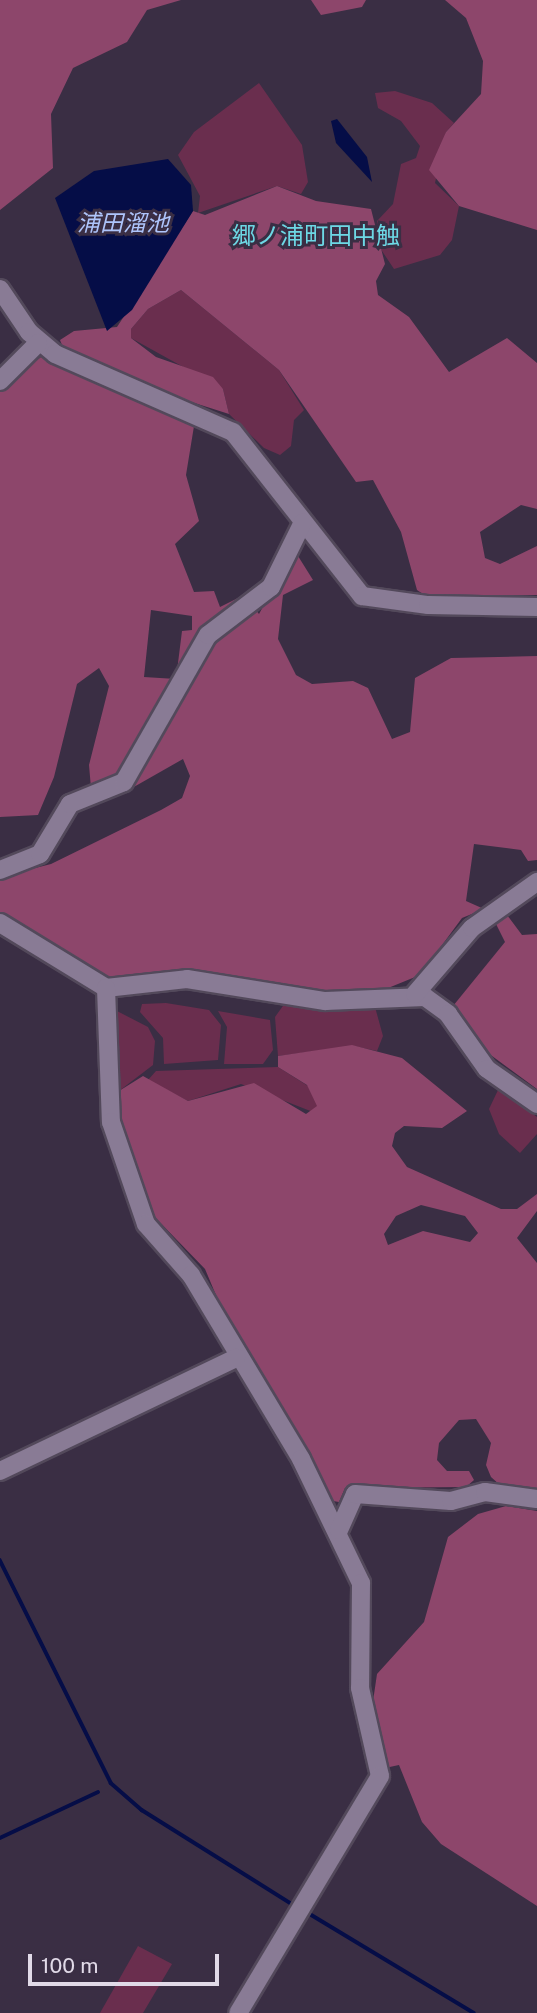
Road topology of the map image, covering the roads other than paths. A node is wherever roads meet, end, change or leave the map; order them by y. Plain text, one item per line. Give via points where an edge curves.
1 (0, 289) edge
2 (38, 343) junction
3 (0, 381) edge
4 (303, 522) junction
5 (537, 607) edge
6 (0, 870) edge
7 (537, 881) edge
8 (0, 923) edge
9 (106, 988) junction
10 (415, 994) junction
11 (537, 1104) edge
12 (236, 1358) junction
13 (0, 1471) edge
14 (537, 1499) edge
15 (339, 1530) junction
16 (238, 2013) edge

1 - 2 street
2 - 3 street
2 - 4 street via 233,432
4 - 5 street via 362,596 428,605
4 - 6 street via 271,587 208,635 124,782 70,804 40,854
7 - 10 street via 471,928
8 - 9 street
9 - 10 street via 187,979 325,1001
9 - 12 street via 115,1141 146,1224 191,1275
10 - 11 street via 448,1014 487,1069
12 - 13 street
12 - 15 street
14 - 15 street via 485,1492 451,1501 355,1494
15 - 16 street via 361,1583 360,1688 380,1776

